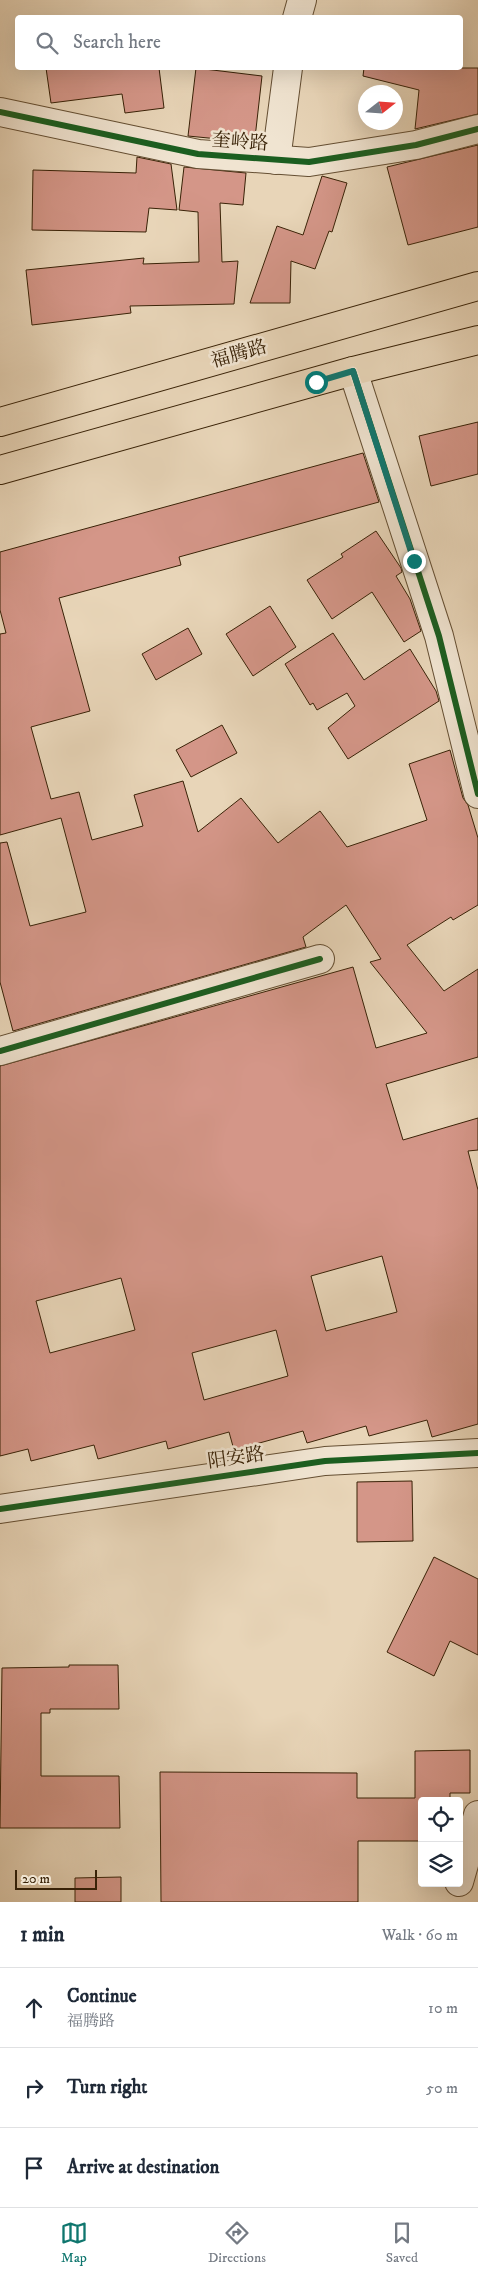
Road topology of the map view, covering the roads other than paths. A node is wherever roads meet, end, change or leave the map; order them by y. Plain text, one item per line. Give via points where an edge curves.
1 (302, 0) edge
2 (298, 15) edge
3 (288, 70) edge
4 (0, 112) edge
5 (478, 129) edge
6 (276, 160) junction
7 (478, 286) edge
8 (478, 340) edge
9 (353, 371) junction
10 (0, 422) edge
11 (0, 470) edge
12 (478, 794) edge
13 (320, 958) dead end
14 (0, 1051) edge
15 (478, 1453) edge
16 (0, 1509) edge
17 (478, 1815) edge
18 (463, 1869) edge
19 (458, 1887) edge
20 (454, 1902) edge

1 - 2 street
3 - 6 street
4 - 6 street, 奎岭路 via 198,154
5 - 6 street, 奎岭路 via 416,145 309,162
7 - 10 main road, 福腾路
8 - 9 main road
9 - 11 main road
9 - 12 street via 439,636
13 - 14 street
15 - 16 street, 阳安路 via 325,1461
17 - 18 street
19 - 20 street

